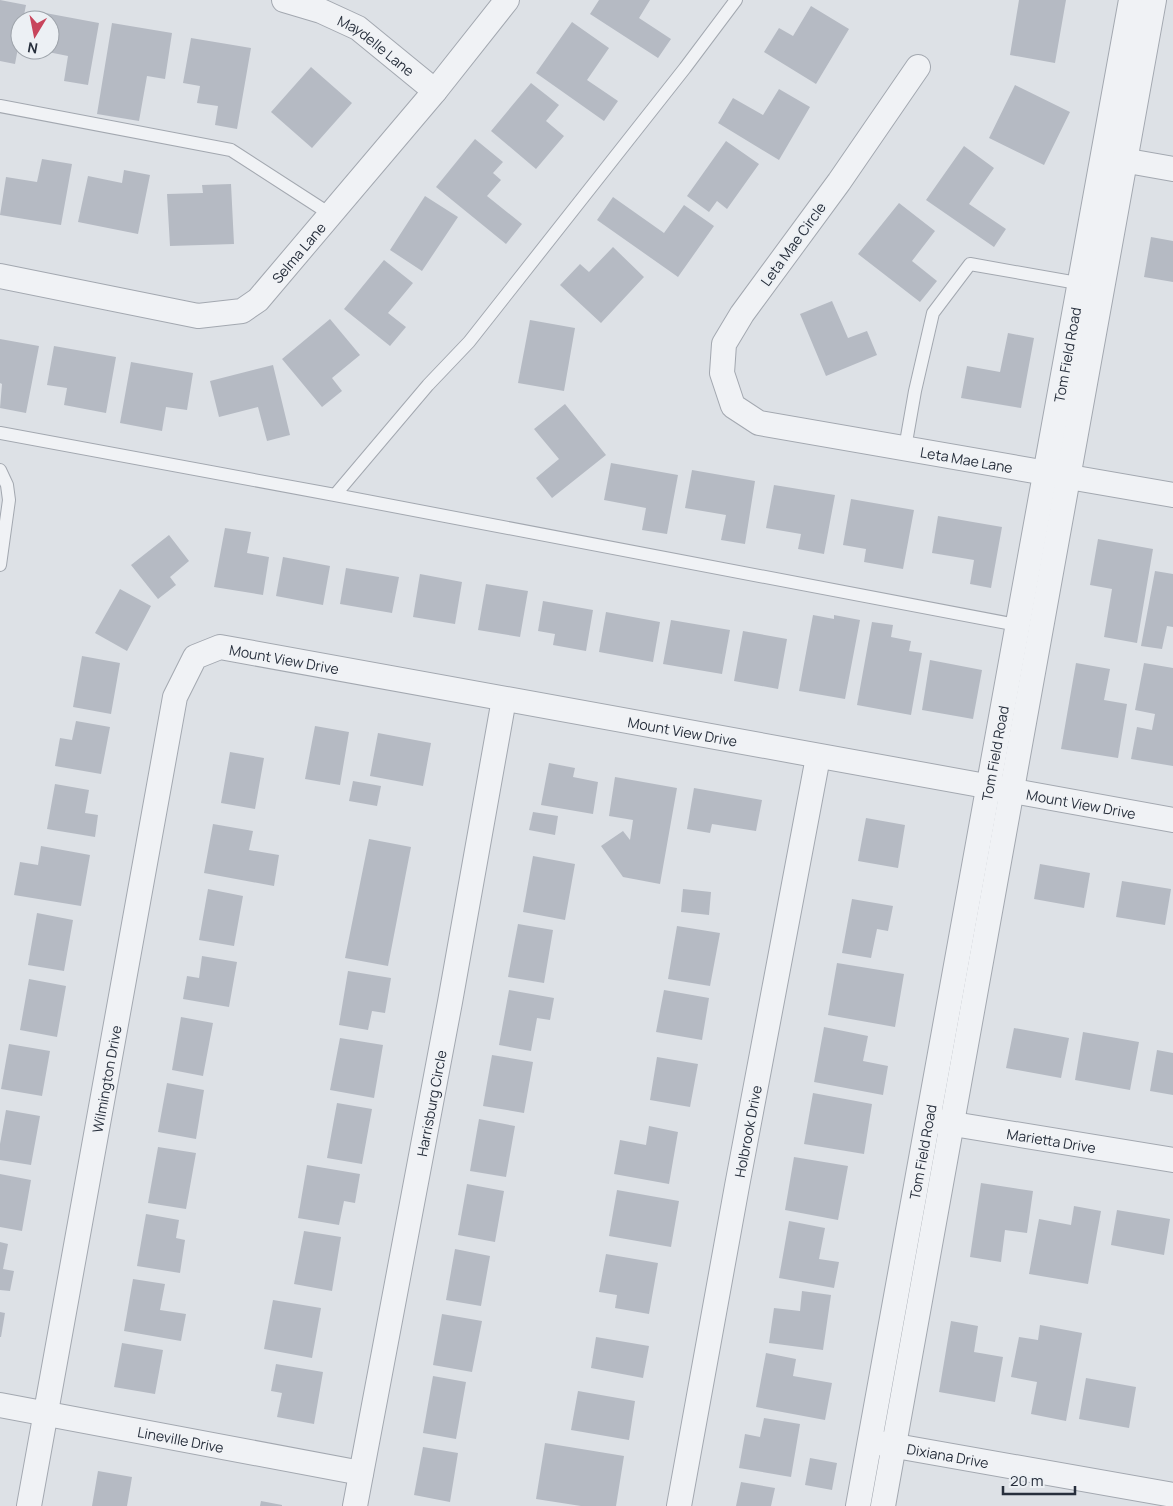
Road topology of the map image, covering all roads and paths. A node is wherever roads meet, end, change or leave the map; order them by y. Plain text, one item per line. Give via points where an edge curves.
1 (284, 0) edge
2 (507, 0) edge
3 (736, 0) edge
4 (1131, 0) edge
5 (1154, 0) edge
6 (918, 67) dead end
7 (435, 91) junction
8 (0, 106) edge
9 (1102, 157) junction
10 (1126, 161) junction
11 (1173, 169) edge
12 (330, 214) junction
13 (0, 276) edge
14 (1079, 283) junction
15 (1103, 287) junction
16 (759, 423) joint
17 (0, 433) edge
18 (905, 448) junction
19 (0, 470) edge
20 (1045, 473) junction
21 (1068, 477) junction
22 (335, 495) junction
23 (1173, 495) edge
24 (0, 565) edge
25 (1017, 625) junction
26 (1041, 629) junction
27 (195, 657) joint
28 (504, 699) junction
29 (818, 757) junction
30 (988, 787) junction
31 (1012, 791) junction
32 (1173, 820) edge
33 (928, 1120) junction
34 (952, 1123) junction
35 (1173, 1160) edge
36 (0, 1405) edge
37 (46, 1414) junction
38 (869, 1441) junction
39 (894, 1446) junction
40 (361, 1473) junction
41 (1173, 1495) edge
42 (29, 1506) edge
43 (355, 1506) edge
44 (679, 1506) edge
45 (858, 1506) edge
46 (883, 1506) edge

1 - 7 street, Maydelle Lane via 321,11 358,28
2 - 7 street, Selma Lane
3 - 22 lane via 469,342 428,385
4 - 9 street, Tom Field Road
5 - 10 street, Tom Field Road
6 - 16 street, Leta Mae Circle via 724,344 722,373 734,406
7 - 12 street, Selma Lane
8 - 12 lane via 231,150
9 - 10 street
9 - 14 street, Tom Field Road
10 - 11 street
10 - 15 street, Tom Field Road
12 - 13 street, Selma Lane via 258,300 242,311 198,316
14 - 15 lane
14 - 18 lane via 970,264 933,313
14 - 20 street, Tom Field Road
15 - 21 street, Tom Field Road
16 - 18 street, Leta Mae Lane
17 - 22 lane
18 - 20 street, Leta Mae Lane
19 - 24 lane via 9,500
20 - 21 street, Leta Mae Lane
20 - 25 street, Tom Field Road
21 - 23 street, Leta Mae Lane
21 - 26 street, Tom Field Road
22 - 25 lane
25 - 26 lane
25 - 30 street, Tom Field Road
26 - 31 street, Tom Field Road
27 - 28 street, Mount View Drive via 220,647
27 - 37 street, Wilmington Drive via 175,697
28 - 29 street, Mount View Drive
28 - 40 street, Harrisburg Circle via 449,1012
29 - 30 street, Mount View Drive
29 - 44 street, Holbrook Drive
30 - 31 street, Mount View Drive
30 - 33 street, Tom Field Road
31 - 32 street, Mount View Drive
31 - 34 street, Tom Field Road
33 - 34 street, Marietta Drive
33 - 38 street, Tom Field Road
34 - 35 street, Marietta Drive
34 - 39 street, Tom Field Road
36 - 37 street, Lineville Drive
37 - 40 street, Lineville Drive
37 - 42 street, Wilmington Drive
38 - 39 street, Dixiana Drive
38 - 45 street, Tom Field Road
39 - 41 street, Dixiana Drive
39 - 46 street, Tom Field Road
40 - 43 street, Harrisburg Circle

